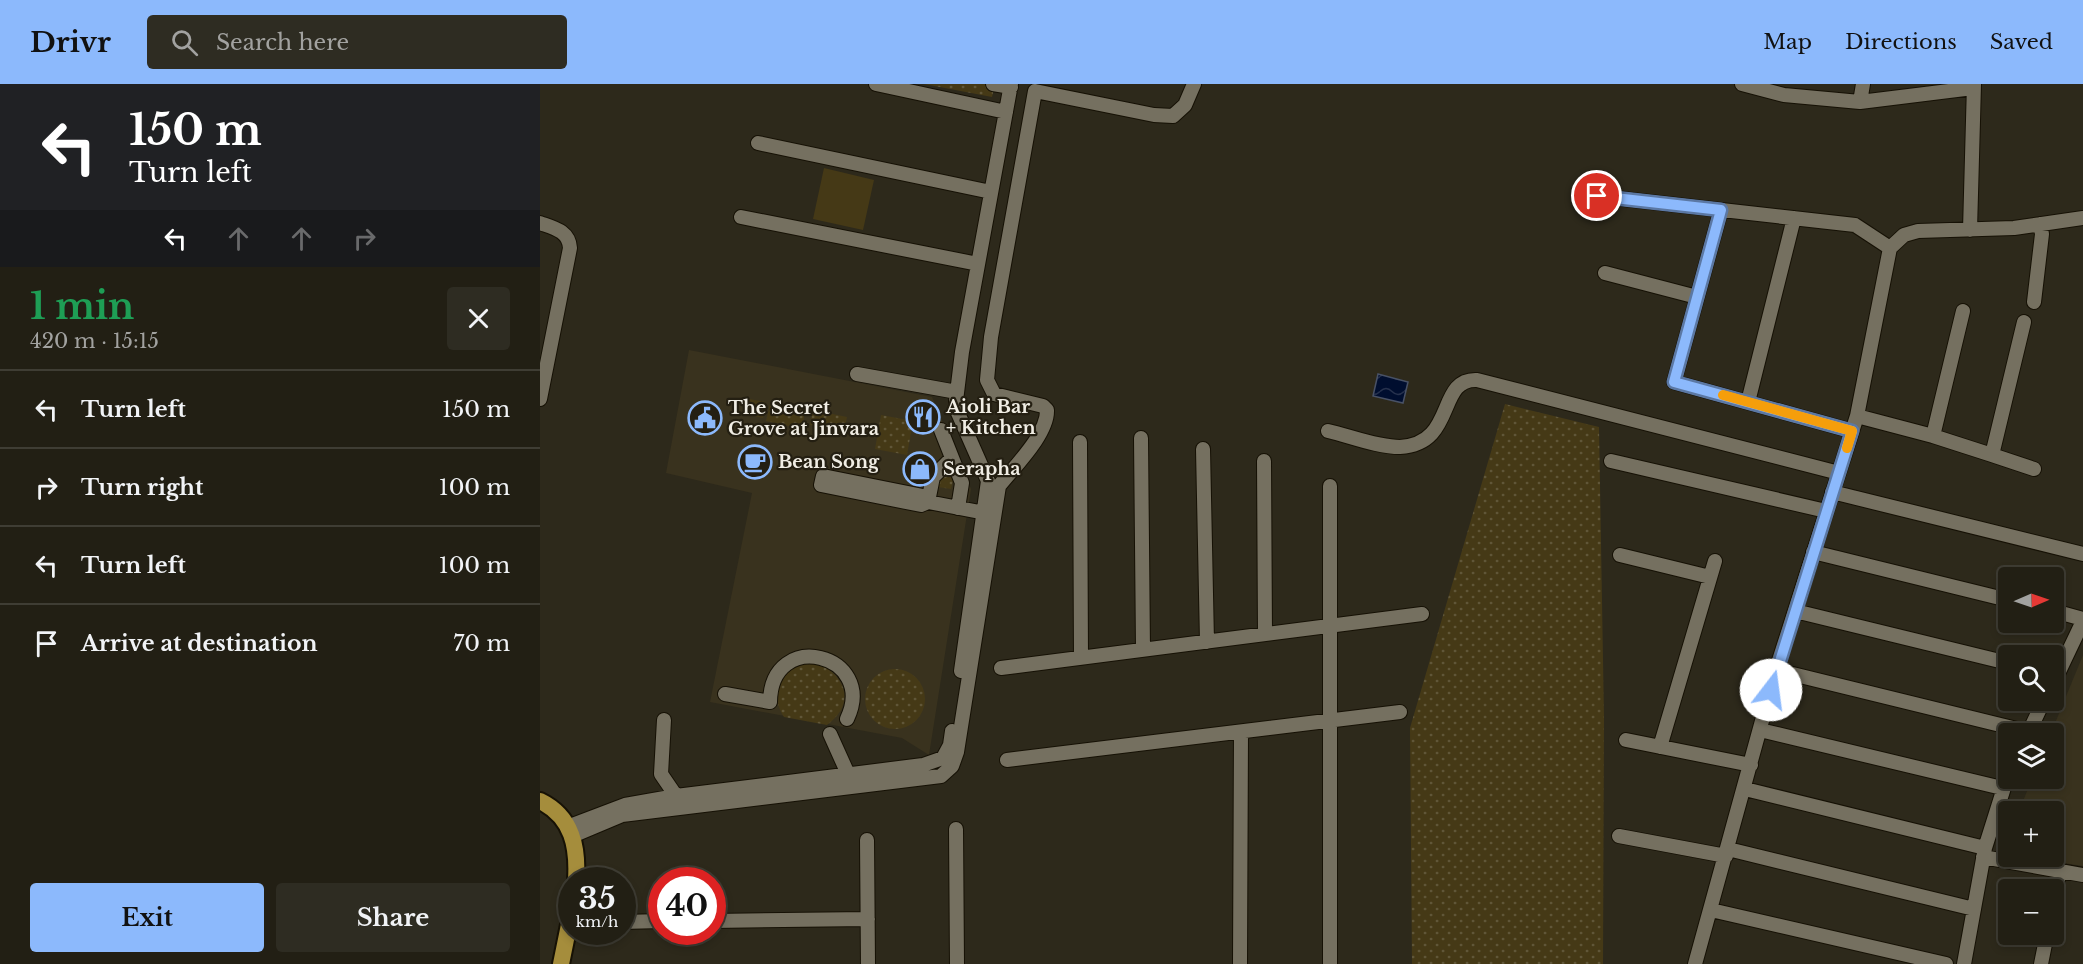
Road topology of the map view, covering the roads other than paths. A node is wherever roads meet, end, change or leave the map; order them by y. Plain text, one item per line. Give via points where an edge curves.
1 (876, 84) edge
2 (993, 84) edge
3 (1194, 84) edge
4 (1742, 84) edge
5 (1863, 84) edge
6 (1011, 86) edge
7 (1974, 86) edge
8 (1860, 102) junction
9 (1006, 112) junction
10 (758, 143) dead end
11 (991, 192) junction
12 (1597, 196) dead end
13 (1721, 210) junction
14 (741, 217) dead end
15 (1794, 218) junction
16 (2083, 218) edge
17 (540, 222) edge
18 (2040, 224) junction
19 (1970, 230) junction
20 (1890, 248) junction
21 (978, 264) junction
22 (1605, 273) dead end
23 (1697, 297) junction
24 (2034, 302) dead end
25 (1963, 311) dead end
26 (2024, 322) dead end
27 (857, 374) dead end
28 (957, 392) junction
29 (540, 399) edge
30 (1748, 402) junction
31 (1857, 416) junction
32 (941, 430) dead end
33 (1328, 431) dead end
34 (1852, 431) junction
35 (1933, 436) junction
36 (1141, 438) dead end
37 (1080, 442) dead end
38 (1203, 449) dead end
39 (1992, 455) junction
40 (952, 458) junction
41 (1264, 461) dead end
42 (1611, 461) dead end
43 (2034, 469) dead end
44 (1839, 473) junction
45 (1330, 486) dead end
46 (1832, 492) junction
47 (928, 502) junction
48 (958, 508) junction
49 (1826, 510) junction
50 (985, 513) junction
51 (1813, 552) junction
52 (2083, 554) edge
53 (1620, 555) dead end
54 (1715, 561) dead end
55 (1710, 577) junction
56 (1998, 598) edge
57 (1795, 611) junction
58 (1422, 614) dead end
59 (2064, 614) edge
60 (2083, 620) edge
61 (1330, 626) junction
62 (1265, 634) junction
63 (1207, 642) junction
64 (1143, 650) junction
65 (1081, 658) junction
66 (2064, 658) edge
67 (1998, 661) edge
68 (1001, 668) dead end
69 (1776, 670) junction
70 (725, 694) dead end
71 (1400, 712) dead end
72 (846, 719) dead end
73 (664, 720) dead end
74 (1330, 721) junction
75 (1998, 725) edge
76 (1760, 730) junction
77 (1241, 732) junction
78 (830, 734) dead end
79 (1626, 740) dead end
80 (1660, 747) junction
81 (1006, 760) dead end
82 (1751, 765) junction
83 (848, 774) junction
84 (1998, 780) edge
85 (1744, 789) junction
86 (2003, 789) edge
87 (676, 796) junction
88 (540, 801) edge
89 (956, 829) dead end
90 (570, 831) junction
91 (1619, 836) dead end
92 (867, 840) dead end
93 (1984, 852) junction
94 (1727, 853) junction
95 (576, 867) edge
96 (2060, 870) junction
97 (2083, 874) edge
98 (2058, 879) edge
99 (1974, 909) junction
100 (1711, 910) junction
101 (868, 919) junction
102 (726, 921) edge
103 (565, 945) edge
104 (2045, 945) edge
105 (561, 964) edge
106 (868, 964) edge
107 (957, 964) edge
108 (1240, 964) edge
109 (1330, 964) edge
110 (1695, 964) edge
111 (1946, 964) edge
112 (1964, 964) edge
113 (2041, 964) edge

1 - 9 street
2 - 6 street
3 - 90 street via 1185,105 1173,116 1035,91 1008,233 987,380 994,394 1043,406 1046,419 1024,457 999,486 952,766 941,776 622,815
4 - 8 street via 1784,95
5 - 8 street
6 - 9 street
7 - 8 street
7 - 19 street
9 - 11 street
10 - 11 street
11 - 21 street
12 - 13 street
13 - 15 street
13 - 23 street
14 - 21 street
15 - 20 street via 1855,225
15 - 30 street
16 - 18 street
17 - 29 street via 564,232 570,248
18 - 19 street
18 - 24 street
19 - 20 street via 1918,231 1904,235
20 - 31 street
21 - 28 street
22 - 23 street
23 - 30 street via 1674,382
25 - 35 street
26 - 39 street
27 - 28 street
28 - 50 street via 958,413 988,481
30 - 34 street
31 - 34 street
31 - 35 street
32 - 40 street
33 - 44 street via 1391,446 1416,443 1438,427 1456,387 1464,381 1477,380
34 - 44 street
35 - 39 street
36 - 64 street
37 - 65 street
38 - 63 street
39 - 43 street
40 - 47 street via 933,477
40 - 48 street via 962,483
41 - 62 street
42 - 49 street
44 - 46 street
45 - 61 street
46 - 49 street
46 - 52 street
47 - 47 street via 921,505 821,485 822,476 924,496
47 - 48 street
48 - 50 street
49 - 51 street
50 - 83 street via 950,745 943,758 923,765
51 - 56 street
51 - 57 street
53 - 55 street
54 - 55 street
55 - 80 street
57 - 67 street
57 - 69 street
58 - 61 street
59 - 60 street
60 - 66 street
61 - 62 street
61 - 74 street
62 - 63 street
63 - 64 street
64 - 65 street
65 - 68 street
69 - 75 street
69 - 76 street
70 - 72 street via 770,702 772,685 780,670 802,657 819,657 842,669 851,685 852,703
71 - 74 street
73 - 87 street via 661,774
74 - 77 street
74 - 109 street
76 - 82 street
76 - 84 street
77 - 81 street
77 - 108 street
78 - 83 street
79 - 80 street
80 - 82 street
82 - 85 street
83 - 87 street
85 - 93 street
85 - 94 street
86 - 93 street
87 - 90 street via 625,805
88 - 90 main road
89 - 107 street
90 - 95 main road
91 - 94 street
92 - 101 street
93 - 96 street
93 - 99 street
94 - 99 street
94 - 100 street
96 - 97 street
96 - 98 street
99 - 112 street
100 - 110 street
100 - 111 street
101 - 102 street
101 - 106 street
103 - 105 main road
104 - 113 street

